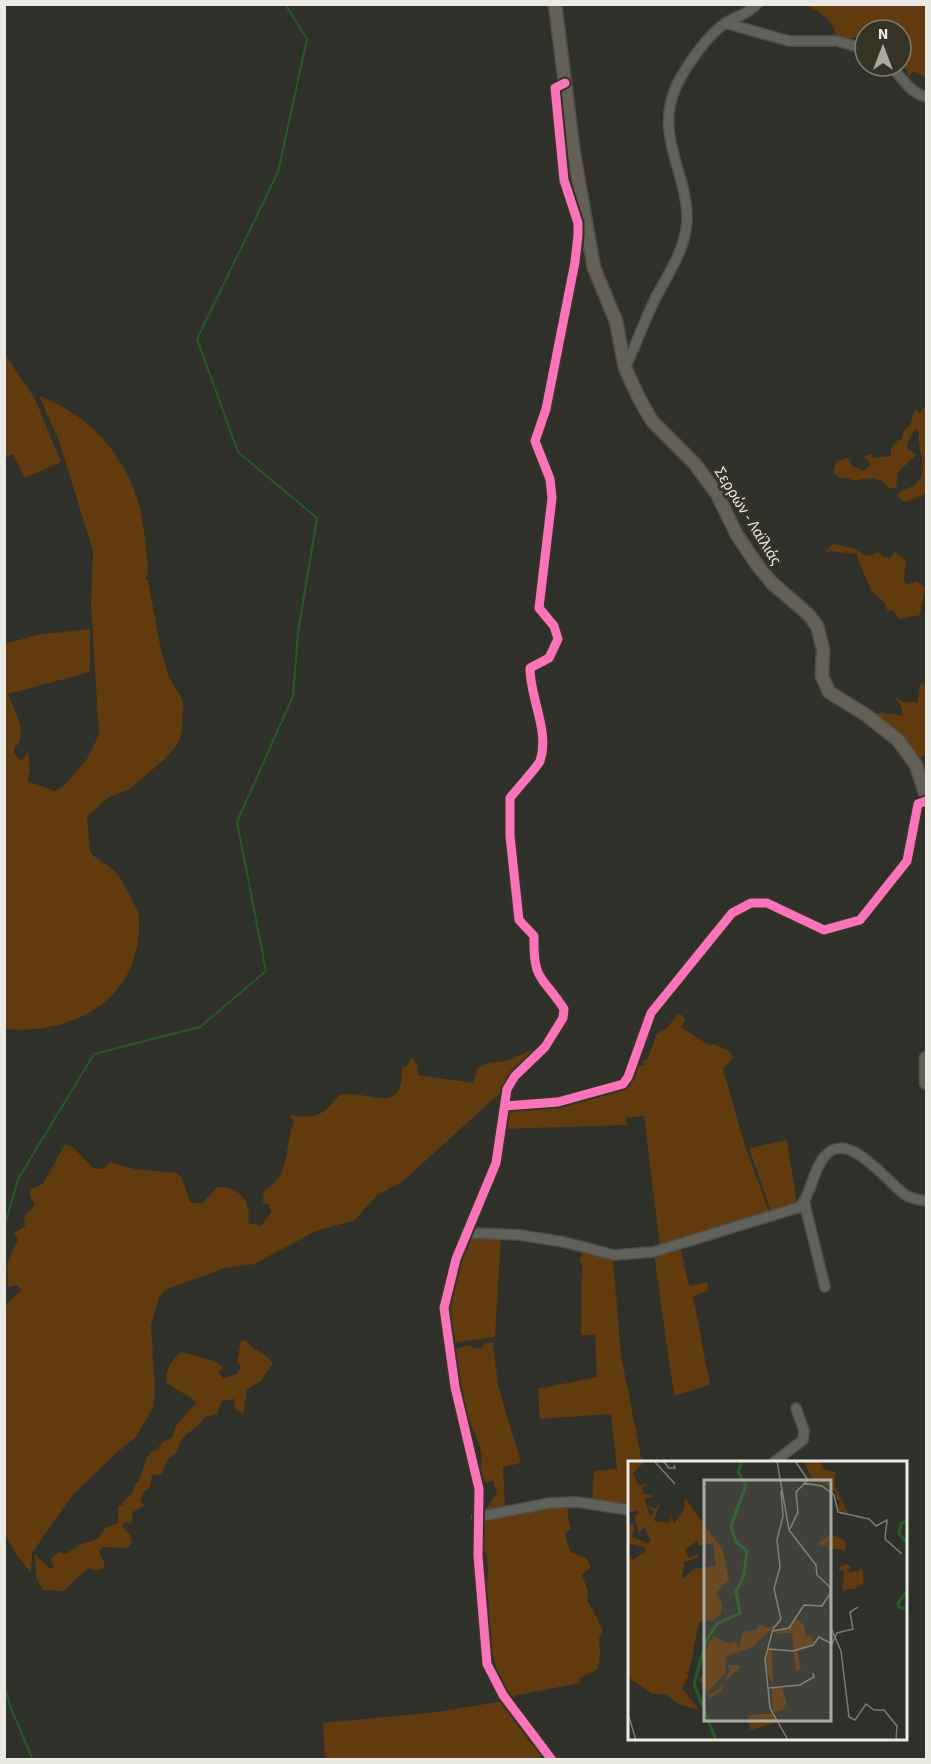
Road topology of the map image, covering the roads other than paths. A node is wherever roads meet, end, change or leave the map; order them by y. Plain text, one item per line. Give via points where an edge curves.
1 (555, 4) edge
2 (757, 4) edge
3 (725, 23) junction
4 (853, 44) edge
5 (900, 78) edge
6 (565, 83) junction
7 (927, 97) edge
8 (626, 368) junction
9 (927, 796) edge
10 (927, 801) edge
11 (927, 1058) edge
12 (927, 1083) edge
13 (505, 1106) junction
14 (927, 1201) edge
15 (804, 1202) junction
16 (465, 1236) junction
17 (825, 1287) dead end
18 (796, 1408) dead end
19 (775, 1461) edge
20 (628, 1510) edge
21 (477, 1517) junction
22 (552, 1760) edge

1 - 6 main road, Σερρών - Λαϊλιάς
2 - 3 street
3 - 4 street via 789,41
3 - 8 street via 688,66 674,92 668,129 687,218 685,235 673,270 655,299
5 - 7 street via 916,94
6 - 8 main road, Σερρών - Λαϊλιάς via 592,258 616,321
6 - 13 street via 555,88 564,180 578,223 575,262 546,409 534,441 550,479 552,498 539,608 554,626 558,639 549,658 530,668 530,688 544,736 540,763 510,798 519,920 534,936 534,961 540,981 564,1009 563,1018 545,1047 507,1089
8 - 9 main road, Σερρών - Λαϊλιάς via 652,421 695,464 717,494 758,566 817,626 823,649 822,676 830,692 898,740 916,765
10 - 13 street via 918,804 907,861 860,920 824,930 767,903 751,903 732,913 651,1013 623,1084 558,1102
11 - 12 main road
13 - 16 street via 496,1163
14 - 15 street via 906,1196 853,1150 839,1148 829,1152 820,1164
15 - 16 street via 800,1207 653,1252 614,1255 520,1235
15 - 17 street
16 - 21 street via 444,1308 455,1387 479,1489
18 - 19 street via 803,1440
20 - 21 street via 577,1502 550,1503
21 - 22 street via 487,1664 503,1695

